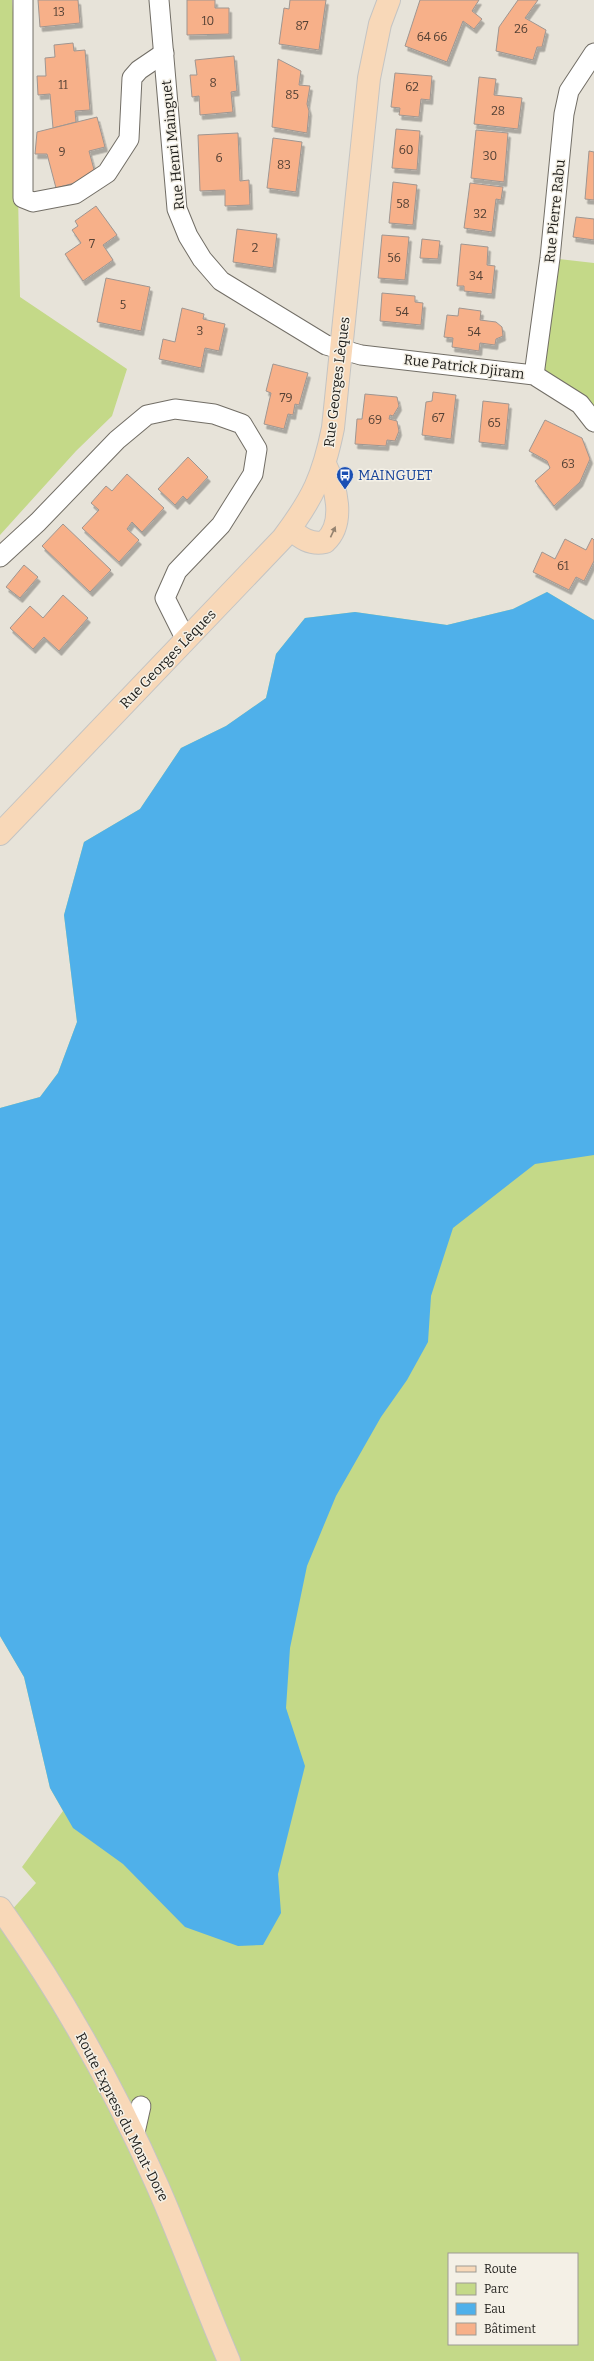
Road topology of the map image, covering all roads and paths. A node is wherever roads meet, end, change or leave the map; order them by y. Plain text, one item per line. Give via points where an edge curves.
1 (23, 0) edge
2 (159, 0) edge
3 (389, 0) edge
4 (164, 53) junction
5 (594, 54) edge
6 (342, 351) junction
7 (534, 375) junction
8 (594, 422) edge
9 (326, 464) junction
10 (290, 529) junction
11 (0, 557) edge
12 (186, 640) junction
13 (0, 834) edge
14 (0, 1908) edge
15 (141, 2106) dead end
16 (134, 2137) junction
17 (229, 2361) edge

1 - 4 street via 23,198 33,202 74,194 108,173 129,139 132,78
2 - 4 street, Rue Henri Mainguet
3 - 6 main road, Rue Georges Lèques via 380,24 368,78
4 - 6 street, Rue Henri Mainguet via 177,209 188,236 202,259 221,280 326,345
5 - 7 street, Rue Pierre Rabu via 569,91 564,114 550,258
6 - 7 street, Rue Patrick Djiram
6 - 9 main road, Rue Georges Lèques
7 - 8 street, Rue Patrick Djiram via 580,404
9 - 10 main road, Rue Georges Lèques via 314,492
10 -> 9 main road via 312,543 325,542 334,532 336,496
10 - 12 main road, Rue Georges Lèques
11 - 12 street via 38,522 117,440 147,415 175,408 214,414 242,424 257,449 253,474 221,524 177,571 165,598
12 - 13 main road, Rue Georges Lèques
14 - 16 main road, Route Express du Mont-Dore via 63,2002
15 - 16 street
16 - 17 main road, Route Express du Mont-Dore via 178,2235

